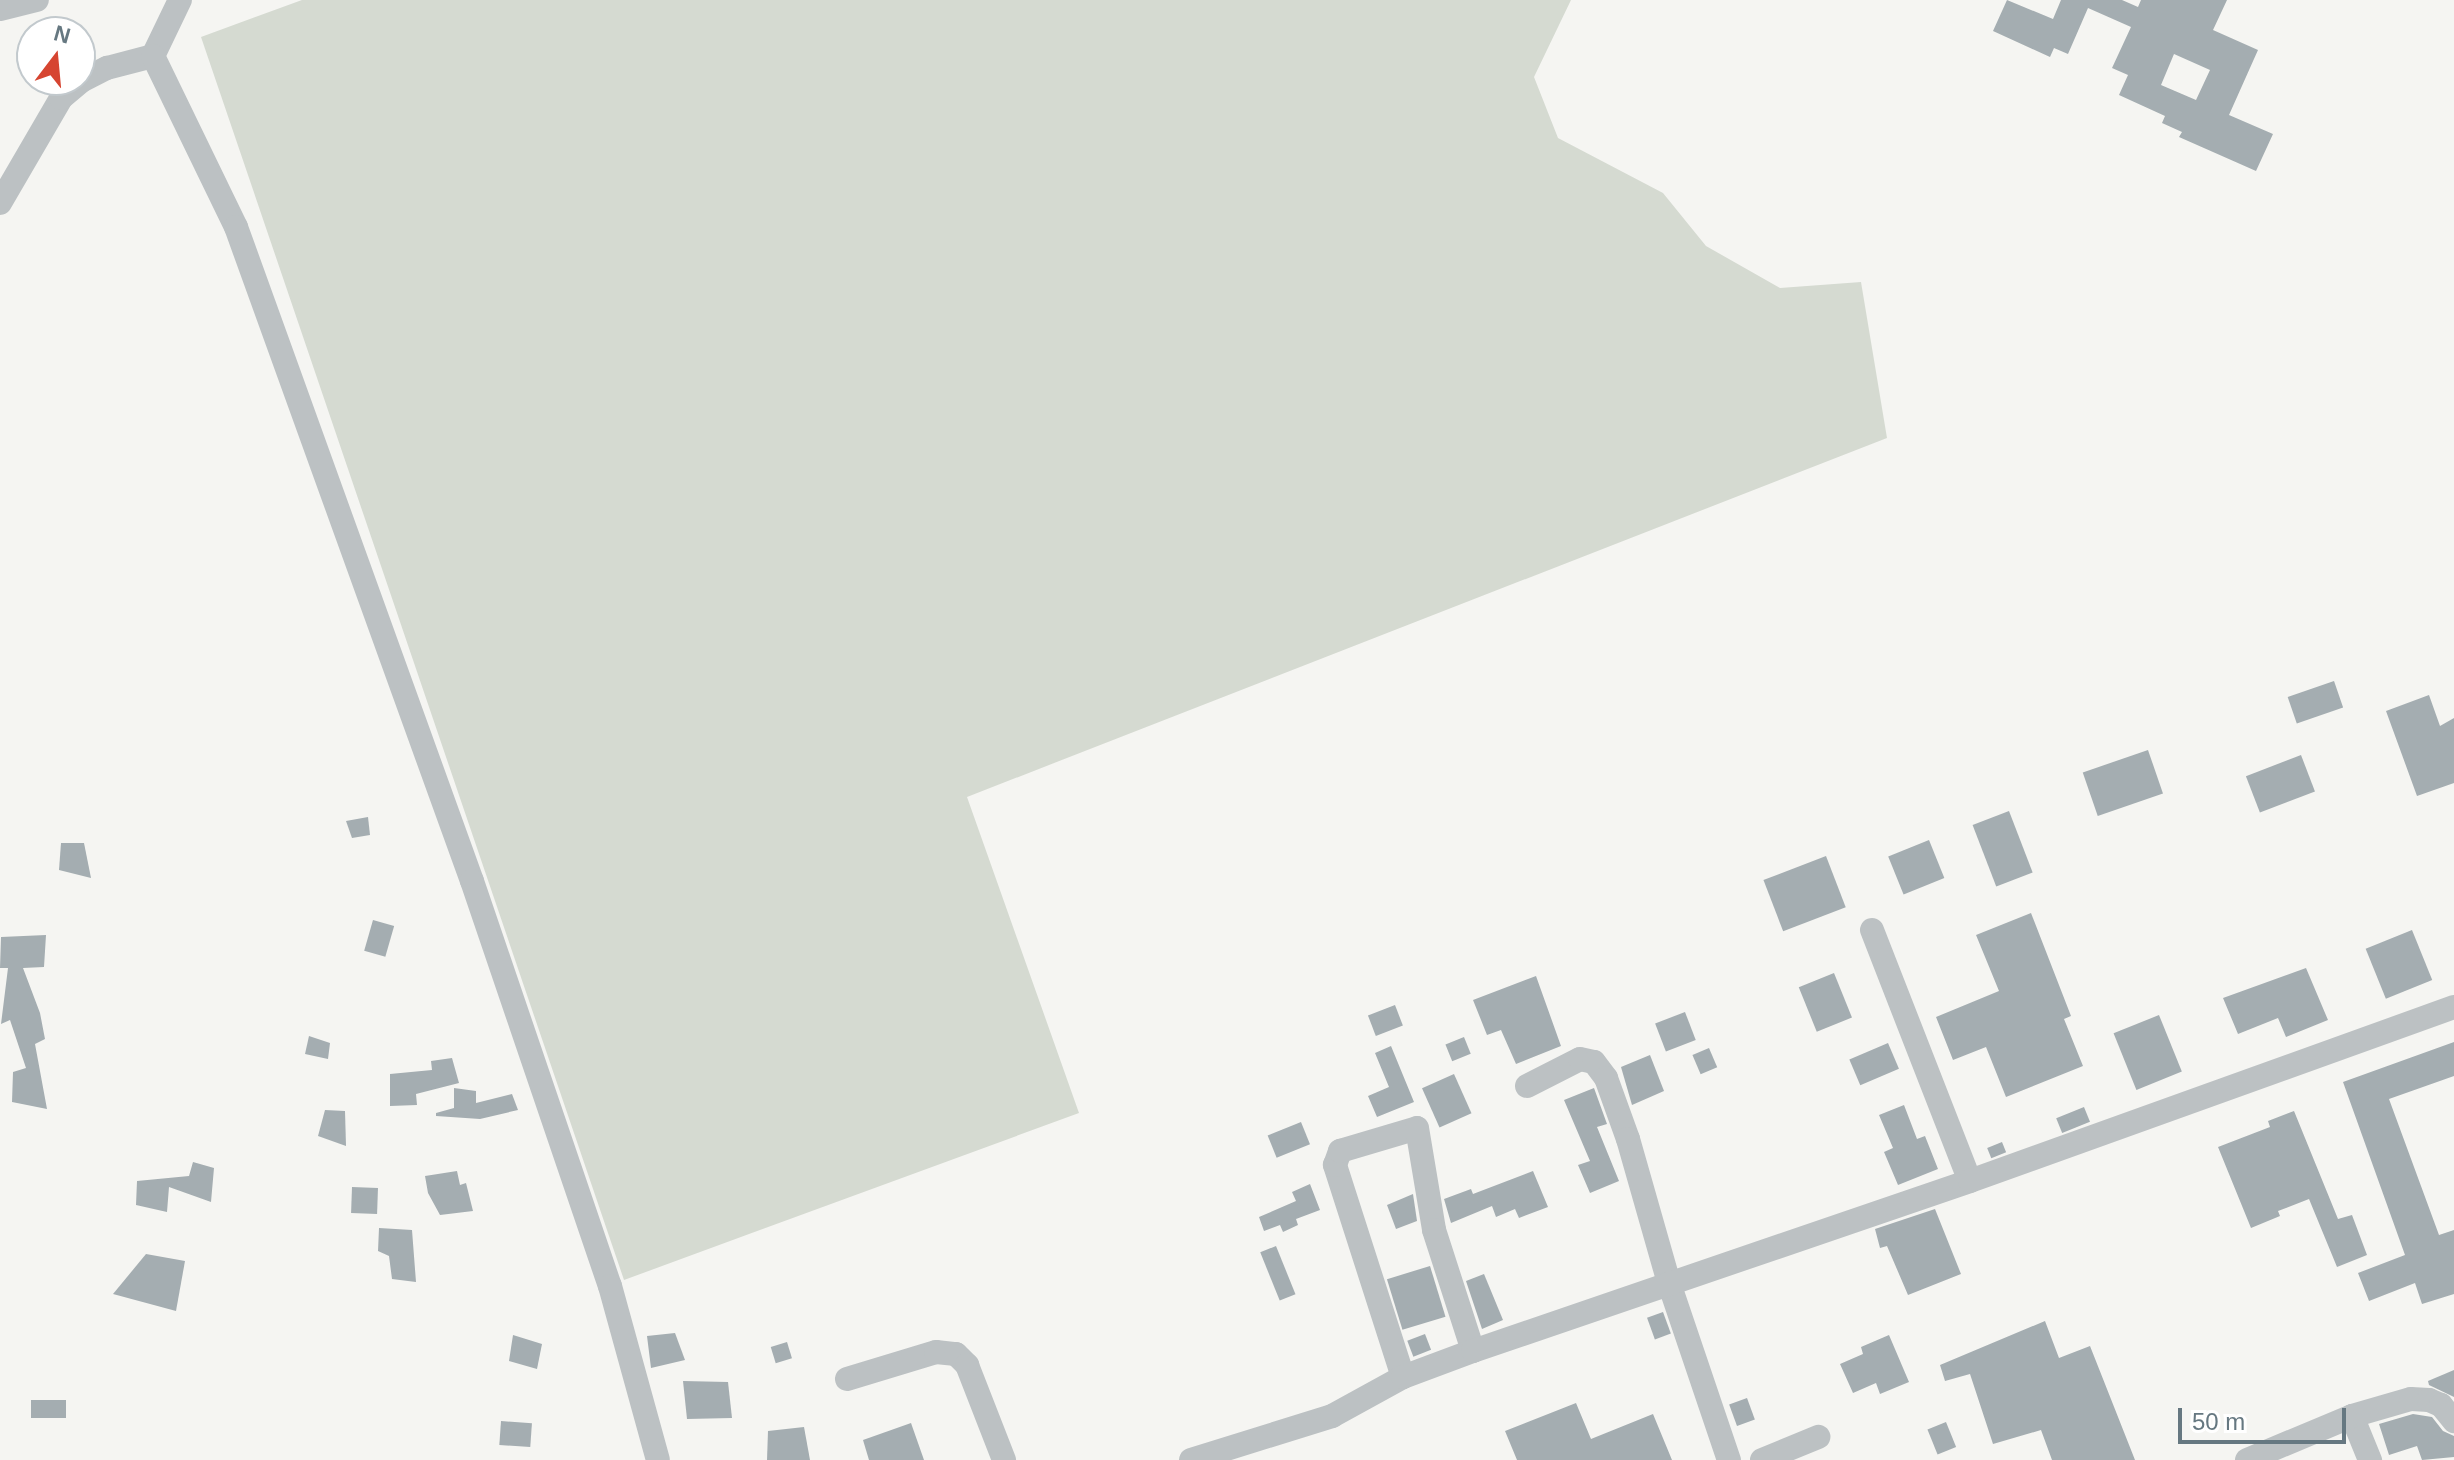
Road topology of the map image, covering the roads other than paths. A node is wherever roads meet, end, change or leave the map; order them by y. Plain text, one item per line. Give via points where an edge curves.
1 (37, 0) edge
2 (180, 0) edge
3 (0, 9) edge
4 (153, 56) junction
5 (0, 203) edge
6 (1872, 930) dead end
7 (2454, 1007) edge
8 (1527, 1086) dead end
9 (1970, 1181) junction
10 (1669, 1283) junction
11 (1473, 1351) junction
12 (1403, 1377) junction
13 (847, 1379) dead end
14 (2352, 1416) junction
15 (2454, 1421) edge
16 (1818, 1437) dead end
17 (658, 1460) edge
18 (1004, 1460) edge
19 (1191, 1460) edge
20 (1729, 1460) edge
21 (1762, 1460) edge
22 (2247, 1460) edge
23 (2370, 1460) edge

1 - 3 street
2 - 4 street
4 - 5 street via 107,68 61,98
4 - 17 street via 236,227 467,867 610,1286
6 - 9 street
7 - 9 street
8 - 10 street via 1580,1059 1600,1068 1628,1139
9 - 10 street
10 - 11 street
10 - 20 street
11 - 12 street
11 - 12 street via 1434,1230 1417,1128 1340,1151 1335,1165
12 - 19 street via 1332,1416
13 - 18 street via 936,1352 956,1354 967,1365
14 - 15 street via 2411,1399 2441,1405
14 - 22 street
14 - 23 street
16 - 21 street

